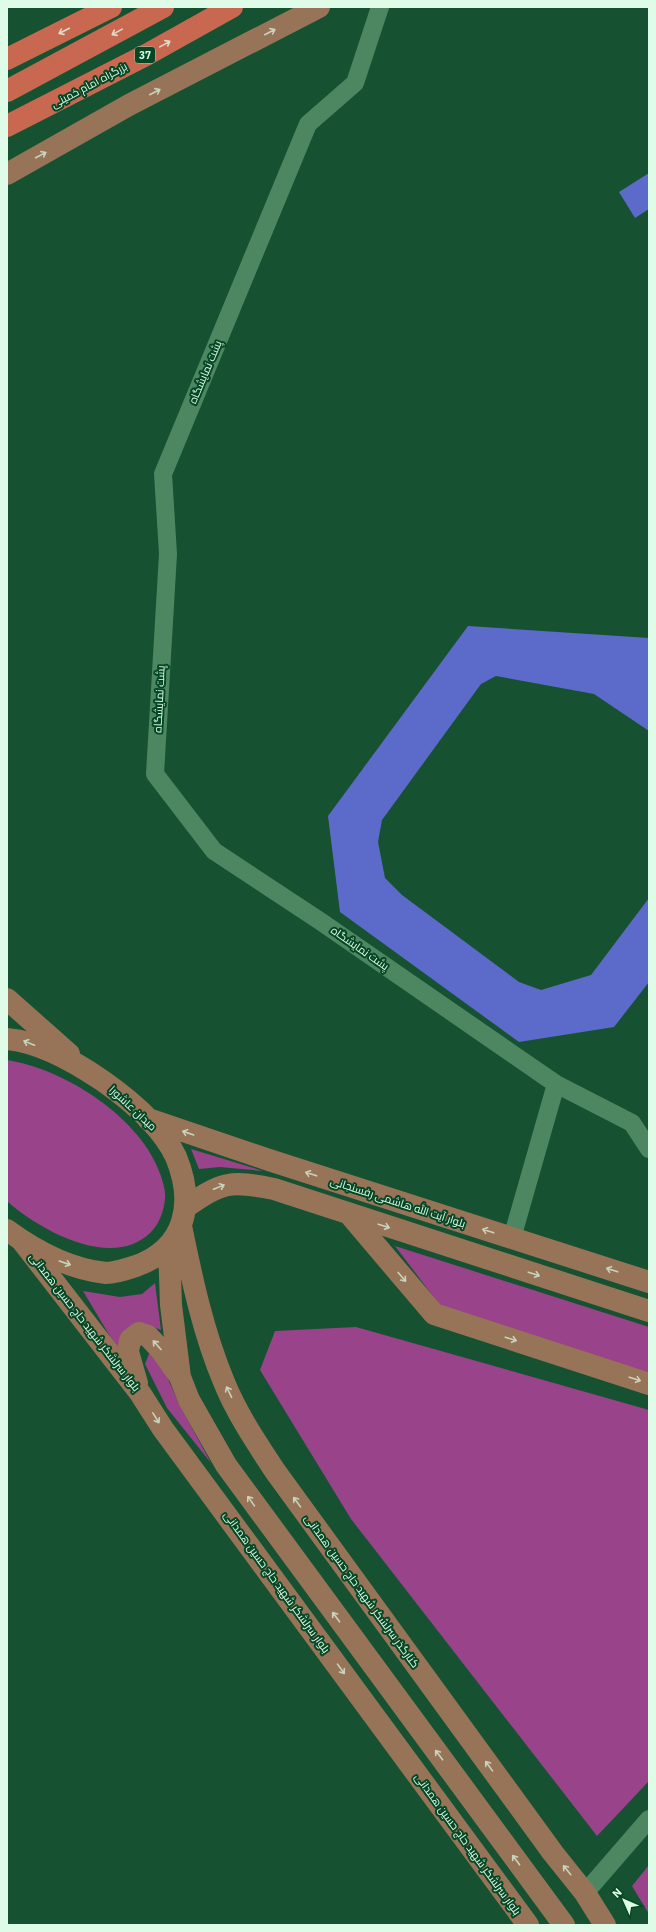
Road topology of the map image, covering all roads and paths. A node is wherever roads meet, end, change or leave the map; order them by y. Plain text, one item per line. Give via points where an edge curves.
1 (111, 7) edge
2 (163, 7) edge
3 (232, 7) edge
4 (319, 7) edge
5 (380, 7) edge
6 (7, 59) edge
7 (7, 91) edge
8 (57, 102) junction
9 (7, 126) edge
10 (7, 134) edge
11 (7, 174) edge
12 (7, 999) edge
13 (7, 1039) edge
14 (86, 1069) junction
15 (556, 1084) junction
16 (148, 1119) junction
17 (649, 1149) edge
18 (350, 1215) junction
19 (183, 1217) junction
20 (15, 1236) edge
21 (512, 1238) junction
22 (169, 1246) junction
23 (504, 1264) junction
24 (649, 1282) edge
25 (649, 1311) edge
26 (180, 1377) junction
27 (649, 1384) edge
28 (140, 1393) junction
29 (649, 1818) edge
30 (585, 1892) junction
31 (528, 1925) edge
32 (564, 1925) edge
33 (605, 1925) edge

1 -> 6 highway
2 -> 7 highway
8 -> 3 highway, بزرگراه امام خمینی / 37
11 -> 4 main road via 129,105
5 - 15 street, پشت نمایشگاه via 355,83 308,124 163,474 168,554 155,774 214,851
8 - 9 highway, بزرگراه امام خمینی / 37
8 - 10 highway
12 - 14 main road
14 -> 13 main road, میدان عاشورا via 22,1040
14 - 16 main road, میدان عاشورا
15 - 17 street, پشت نمایشگاه via 632,1123
15 - 21 street
16 - 19 main road, میدان عاشورا via 175,1157 184,1184
21 -> 16 main road, بلوار آیت الله هاشمی رفسنجانی
19 -> 18 main road via 206,1192 227,1184 250,1184 274,1189
18 -> 23 main road
18 -> 27 main road via 434,1314
19 - 22 main road
30 -> 19 main road, کنارگذر سرلشکر شهید حاج حسین همدانی via 553,1853 419,1670 244,1424 224,1382 196,1299
20 -> 22 main road via 50,1258 86,1270 109,1273 151,1261
20 - 28 main road, بلوار سرلشکر شهید حاج حسین همدانی
21 - 23 main road
24 -> 21 main road, بلوار آیت الله هاشمی رفسنجانی
22 - 26 main road via 171,1305
23 -> 25 main road
26 -> 28 main road via 148,1336 139,1333 130,1340 128,1352
32 -> 26 main road via 246,1494 226,1465 189,1400
28 -> 31 main road, بلوار سرلشکر شهید حاج حسین همدانی via 163,1429
29 - 30 street
30 - 33 main road, کنارگذر سرلشکر شهید حاج حسین همدانی

